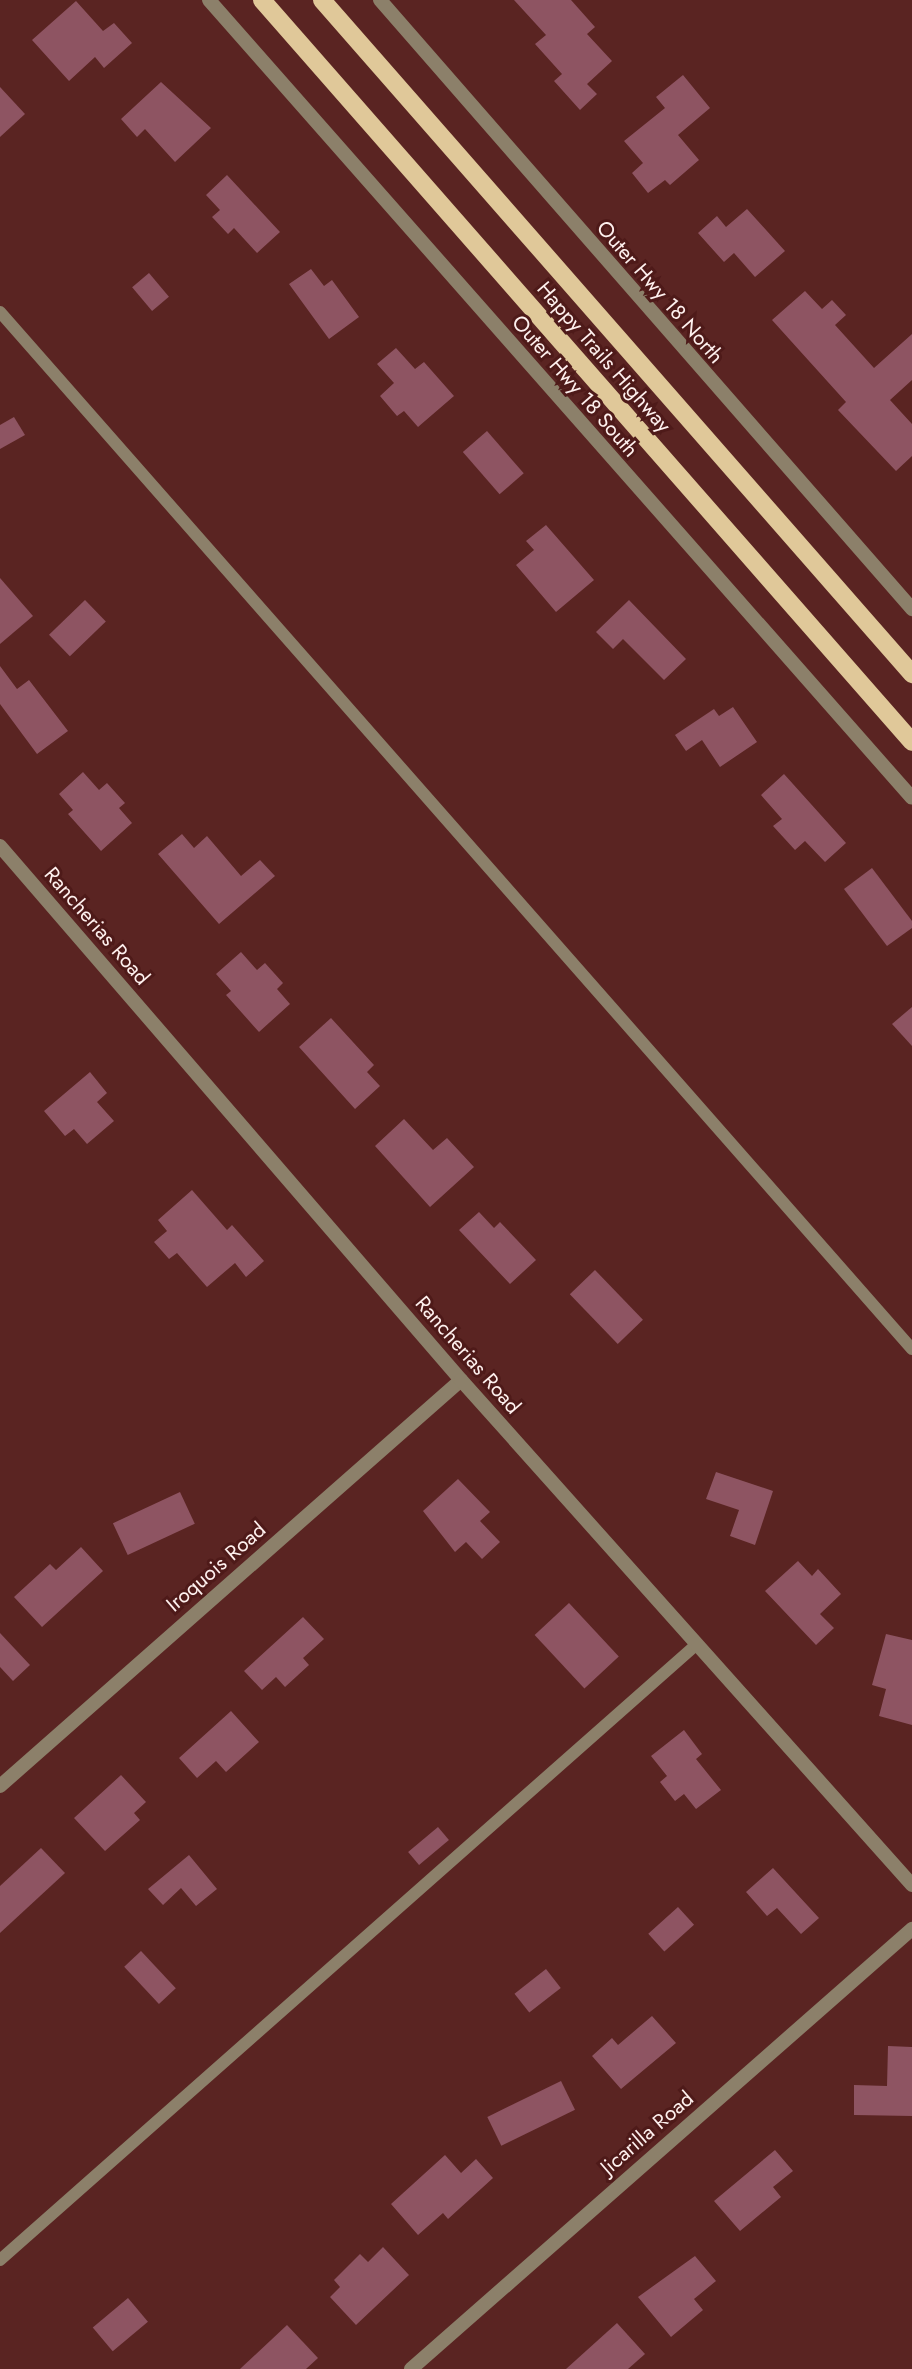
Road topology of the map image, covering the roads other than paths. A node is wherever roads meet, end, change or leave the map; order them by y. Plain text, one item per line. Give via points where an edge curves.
1 (209, 0) edge
2 (262, 0) edge
3 (322, 0) edge
4 (380, 0) edge
5 (0, 312) edge
6 (912, 609) edge
7 (912, 674) edge
8 (912, 742) edge
9 (912, 798) edge
10 (0, 846) edge
11 (912, 1349) edge
12 (461, 1380) junction
13 (697, 1644) junction
14 (0, 1786) edge
15 (912, 1885) edge
16 (912, 1929) edge
17 (0, 2260) edge
18 (411, 2369) edge

1 - 9 street, Outer Hwy 18 South
2 - 8 main road, Happy Trails Highway
3 - 7 main road, Happy Trails Highway
4 - 6 street, Outer Hwy 18 North
5 - 11 lane
10 - 12 street, Rancherias Road
12 - 13 street, Rancherias Road
12 - 14 street, Iroquois Road
13 - 15 street, Rancherias Road
13 - 17 lane
16 - 18 street, Jicarilla Road

